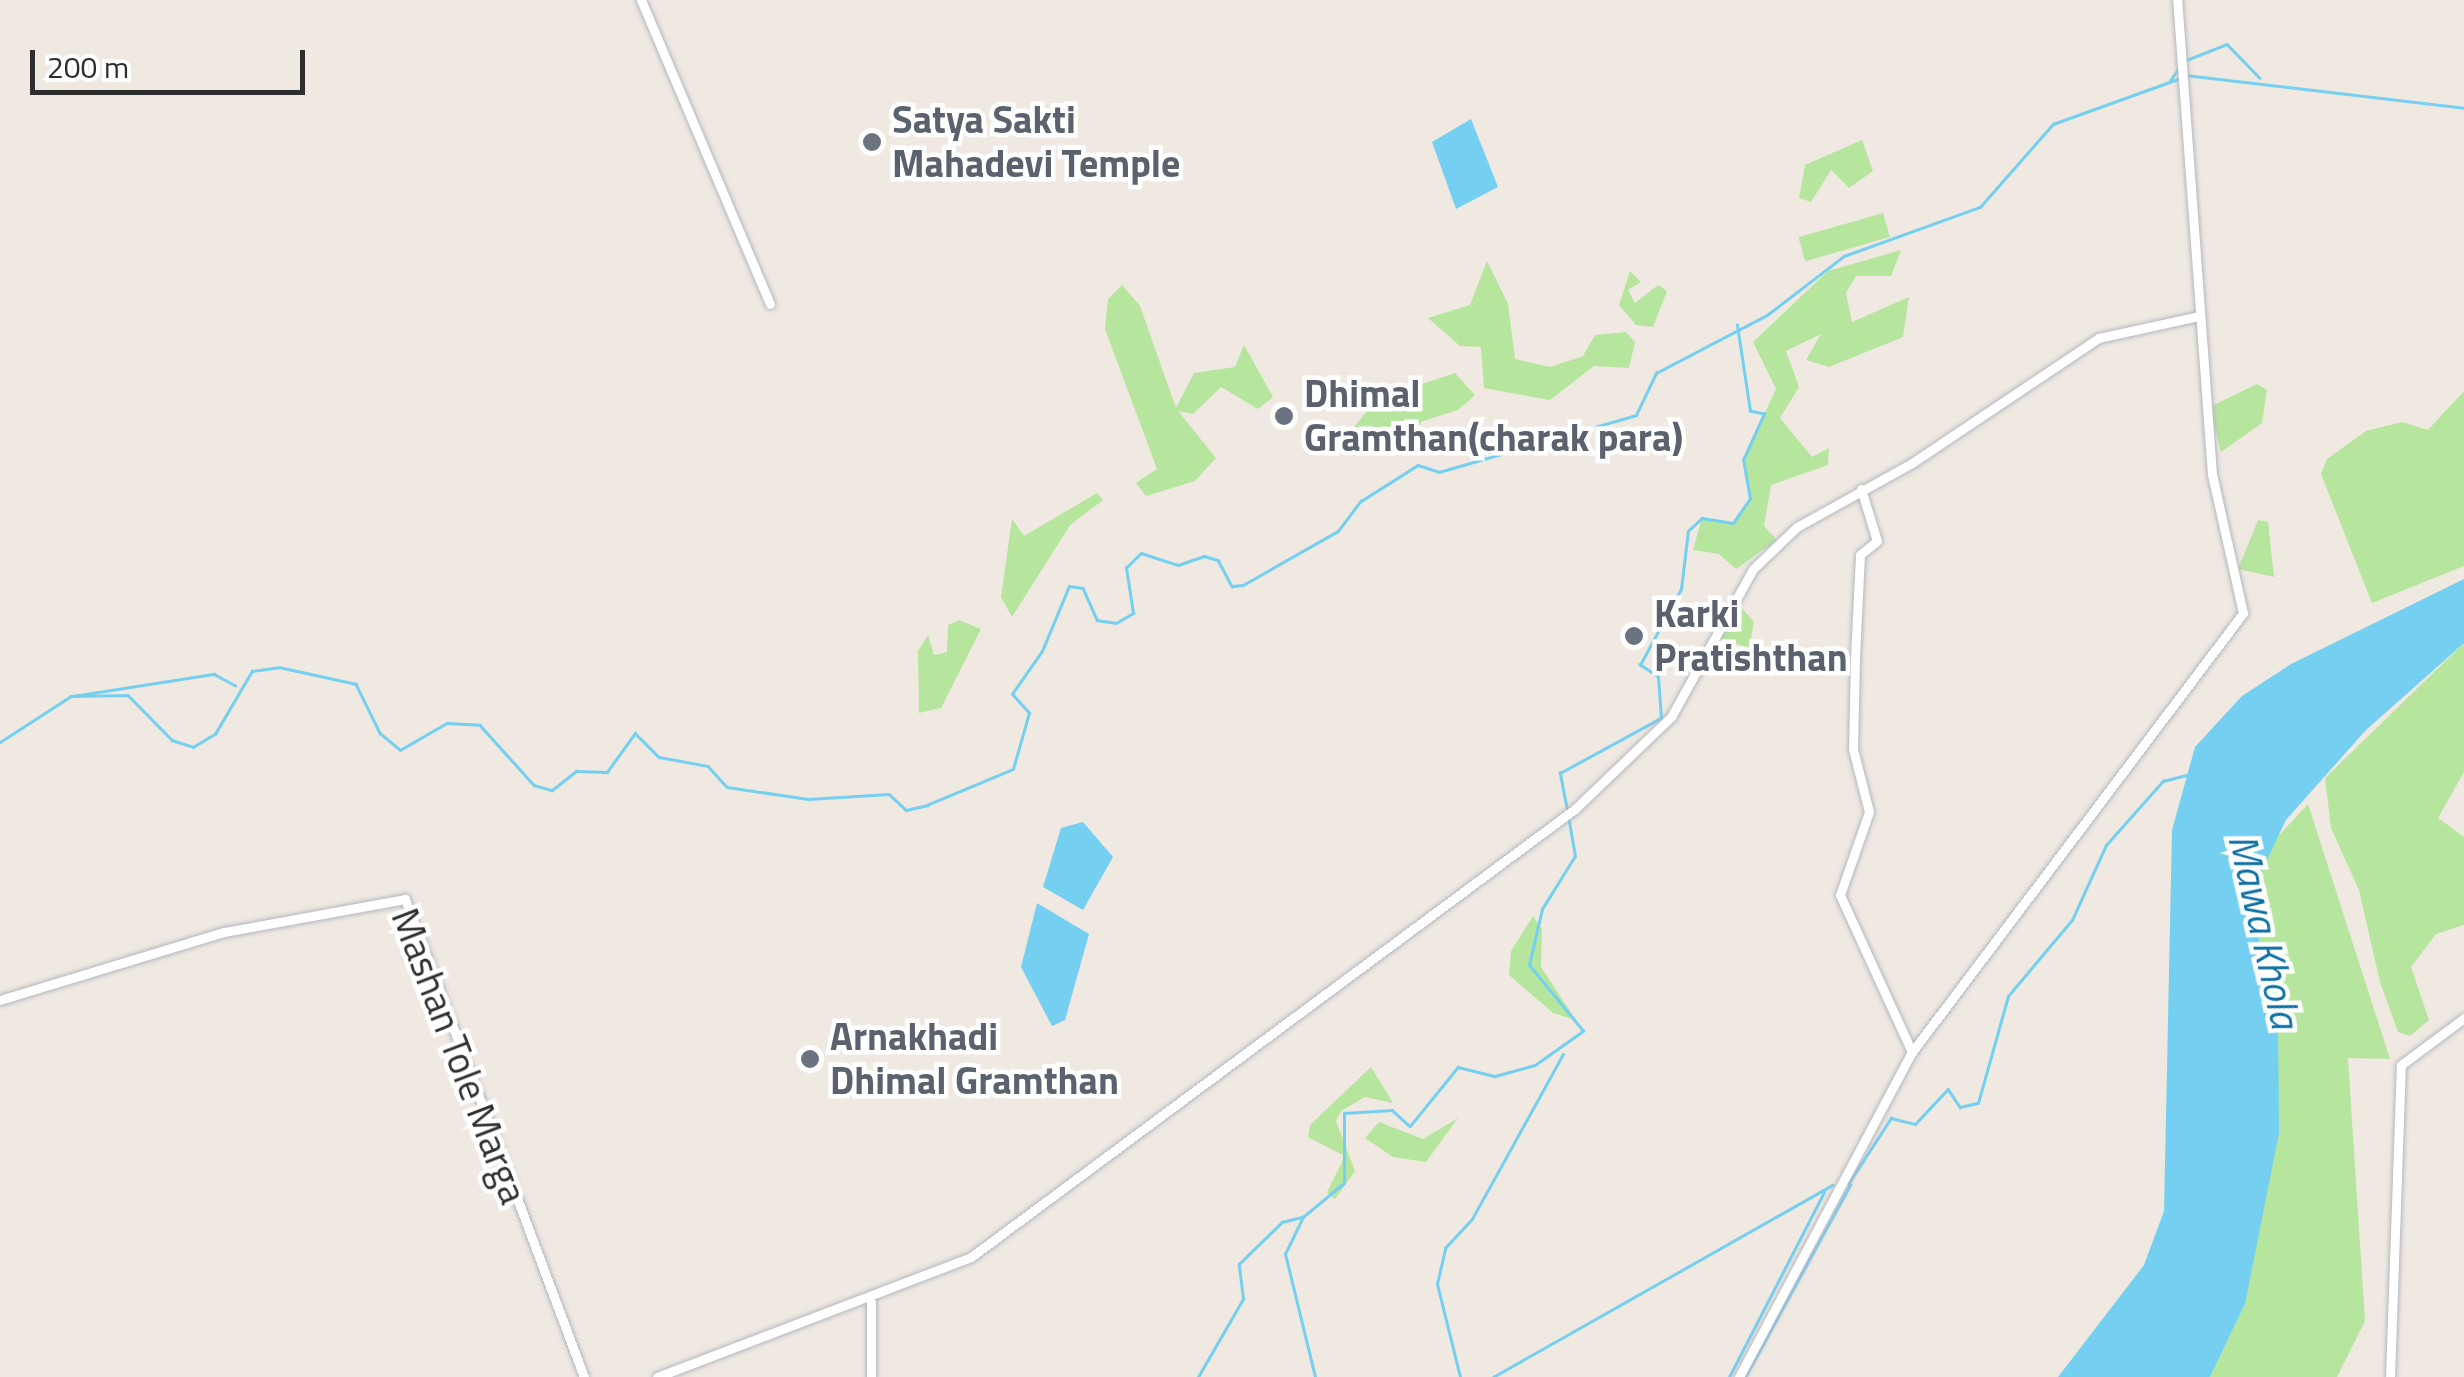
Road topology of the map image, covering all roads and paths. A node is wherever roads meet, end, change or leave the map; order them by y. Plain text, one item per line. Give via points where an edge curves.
1 (640, 0) edge
2 (2177, 0) edge
3 (770, 304) dead end
4 (2199, 316) junction
5 (1862, 488) junction
6 (0, 1000) edge
7 (2464, 1018) edge
8 (1912, 1052) junction
9 (871, 1302) junction
10 (678, 1373) edge
11 (584, 1377) edge
12 (657, 1377) edge
13 (871, 1377) edge
14 (1740, 1377) edge
15 (2390, 1377) edge

1 - 3 street
2 - 4 street via 2188,85
4 - 5 street via 2099,338
4 - 8 street via 2214,482 2244,613
5 - 8 street via 1877,542 1860,555 1853,749 1869,812 1840,895
5 - 9 street via 1796,526 1753,568 1671,717 1575,809 971,1256
6 - 11 street, Mashan Tole Marga via 224,932 405,898
7 - 15 street via 2401,1066
8 - 14 street
9 - 10 street
9 - 13 street
10 - 12 street

